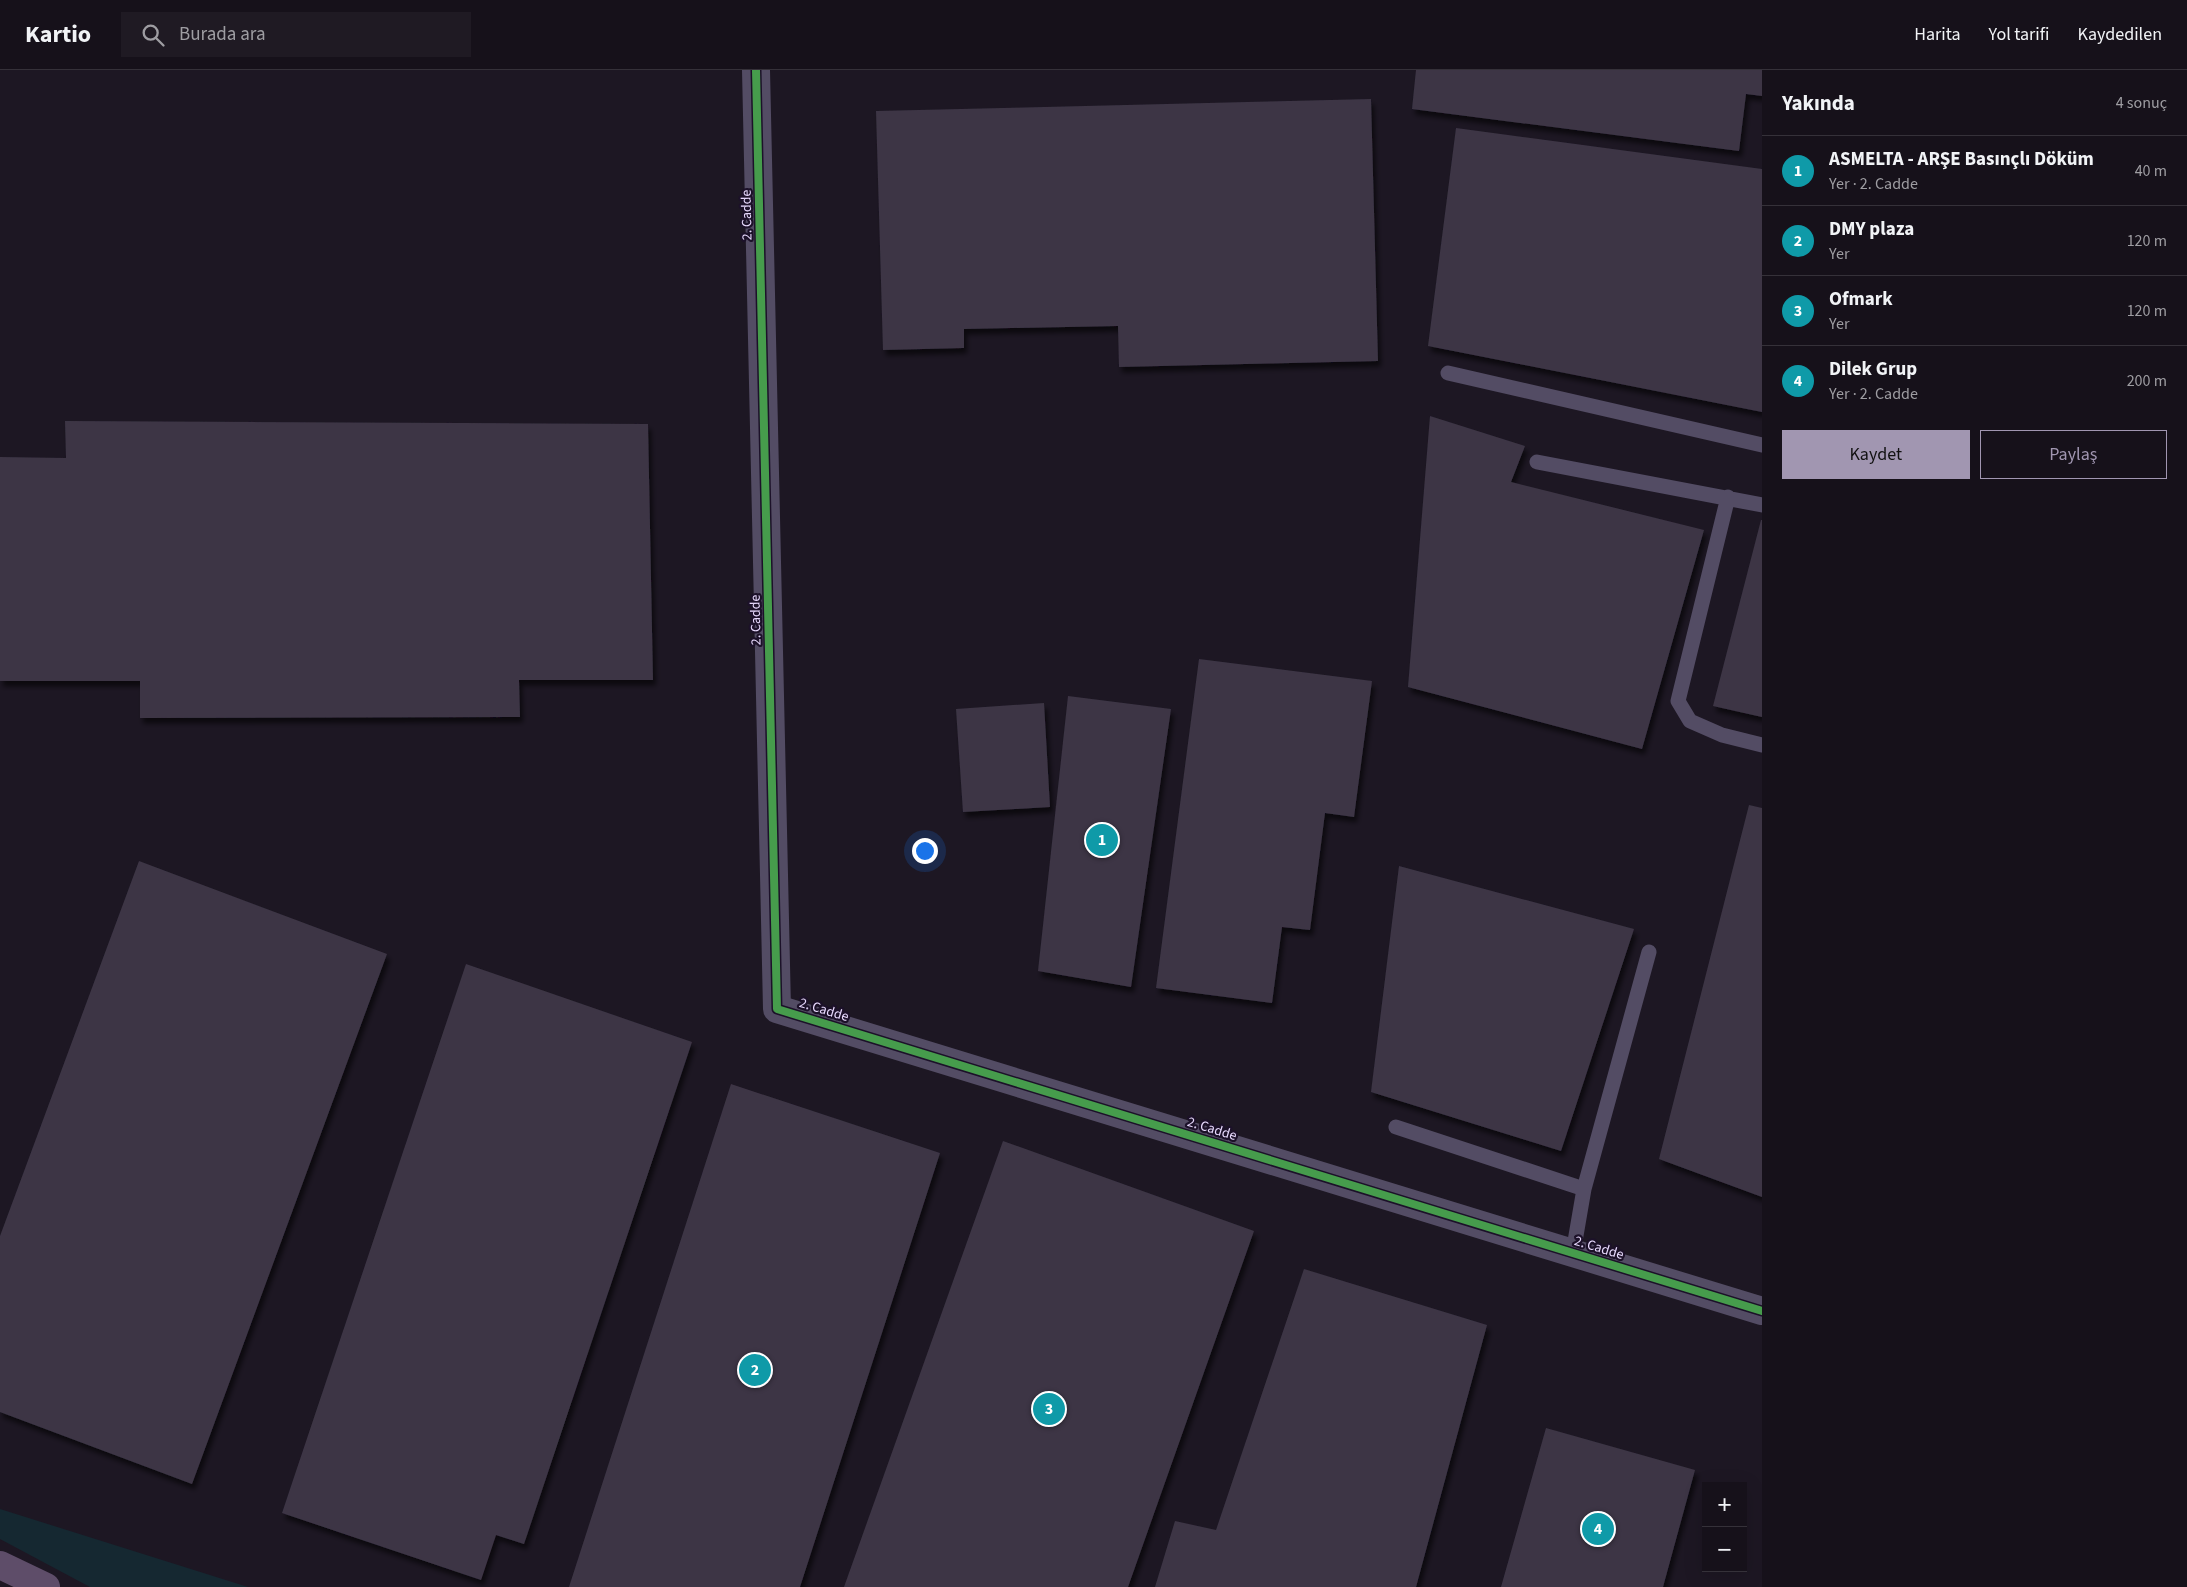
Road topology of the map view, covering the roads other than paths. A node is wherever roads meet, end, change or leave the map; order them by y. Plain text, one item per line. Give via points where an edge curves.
1 (756, 70) edge
2 (1448, 373) dead end
3 (1762, 445) edge
4 (1537, 462) dead end
5 (1728, 497) junction
6 (1762, 505) edge
7 (1762, 745) edge
8 (1649, 952) dead end
9 (1396, 1127) dead end
10 (1584, 1189) junction
11 (1573, 1253) junction
12 (1762, 1311) edge
13 (0, 1565) edge
14 (46, 1587) edge

1 - 11 street, 2. Cadde via 777,1009
2 - 3 lane
4 - 5 lane
5 - 6 lane
5 - 7 lane via 1678,701 1690,721 1722,735
8 - 10 lane
9 - 10 lane
10 - 11 lane
11 - 12 street, 2. Cadde
13 - 14 main road

